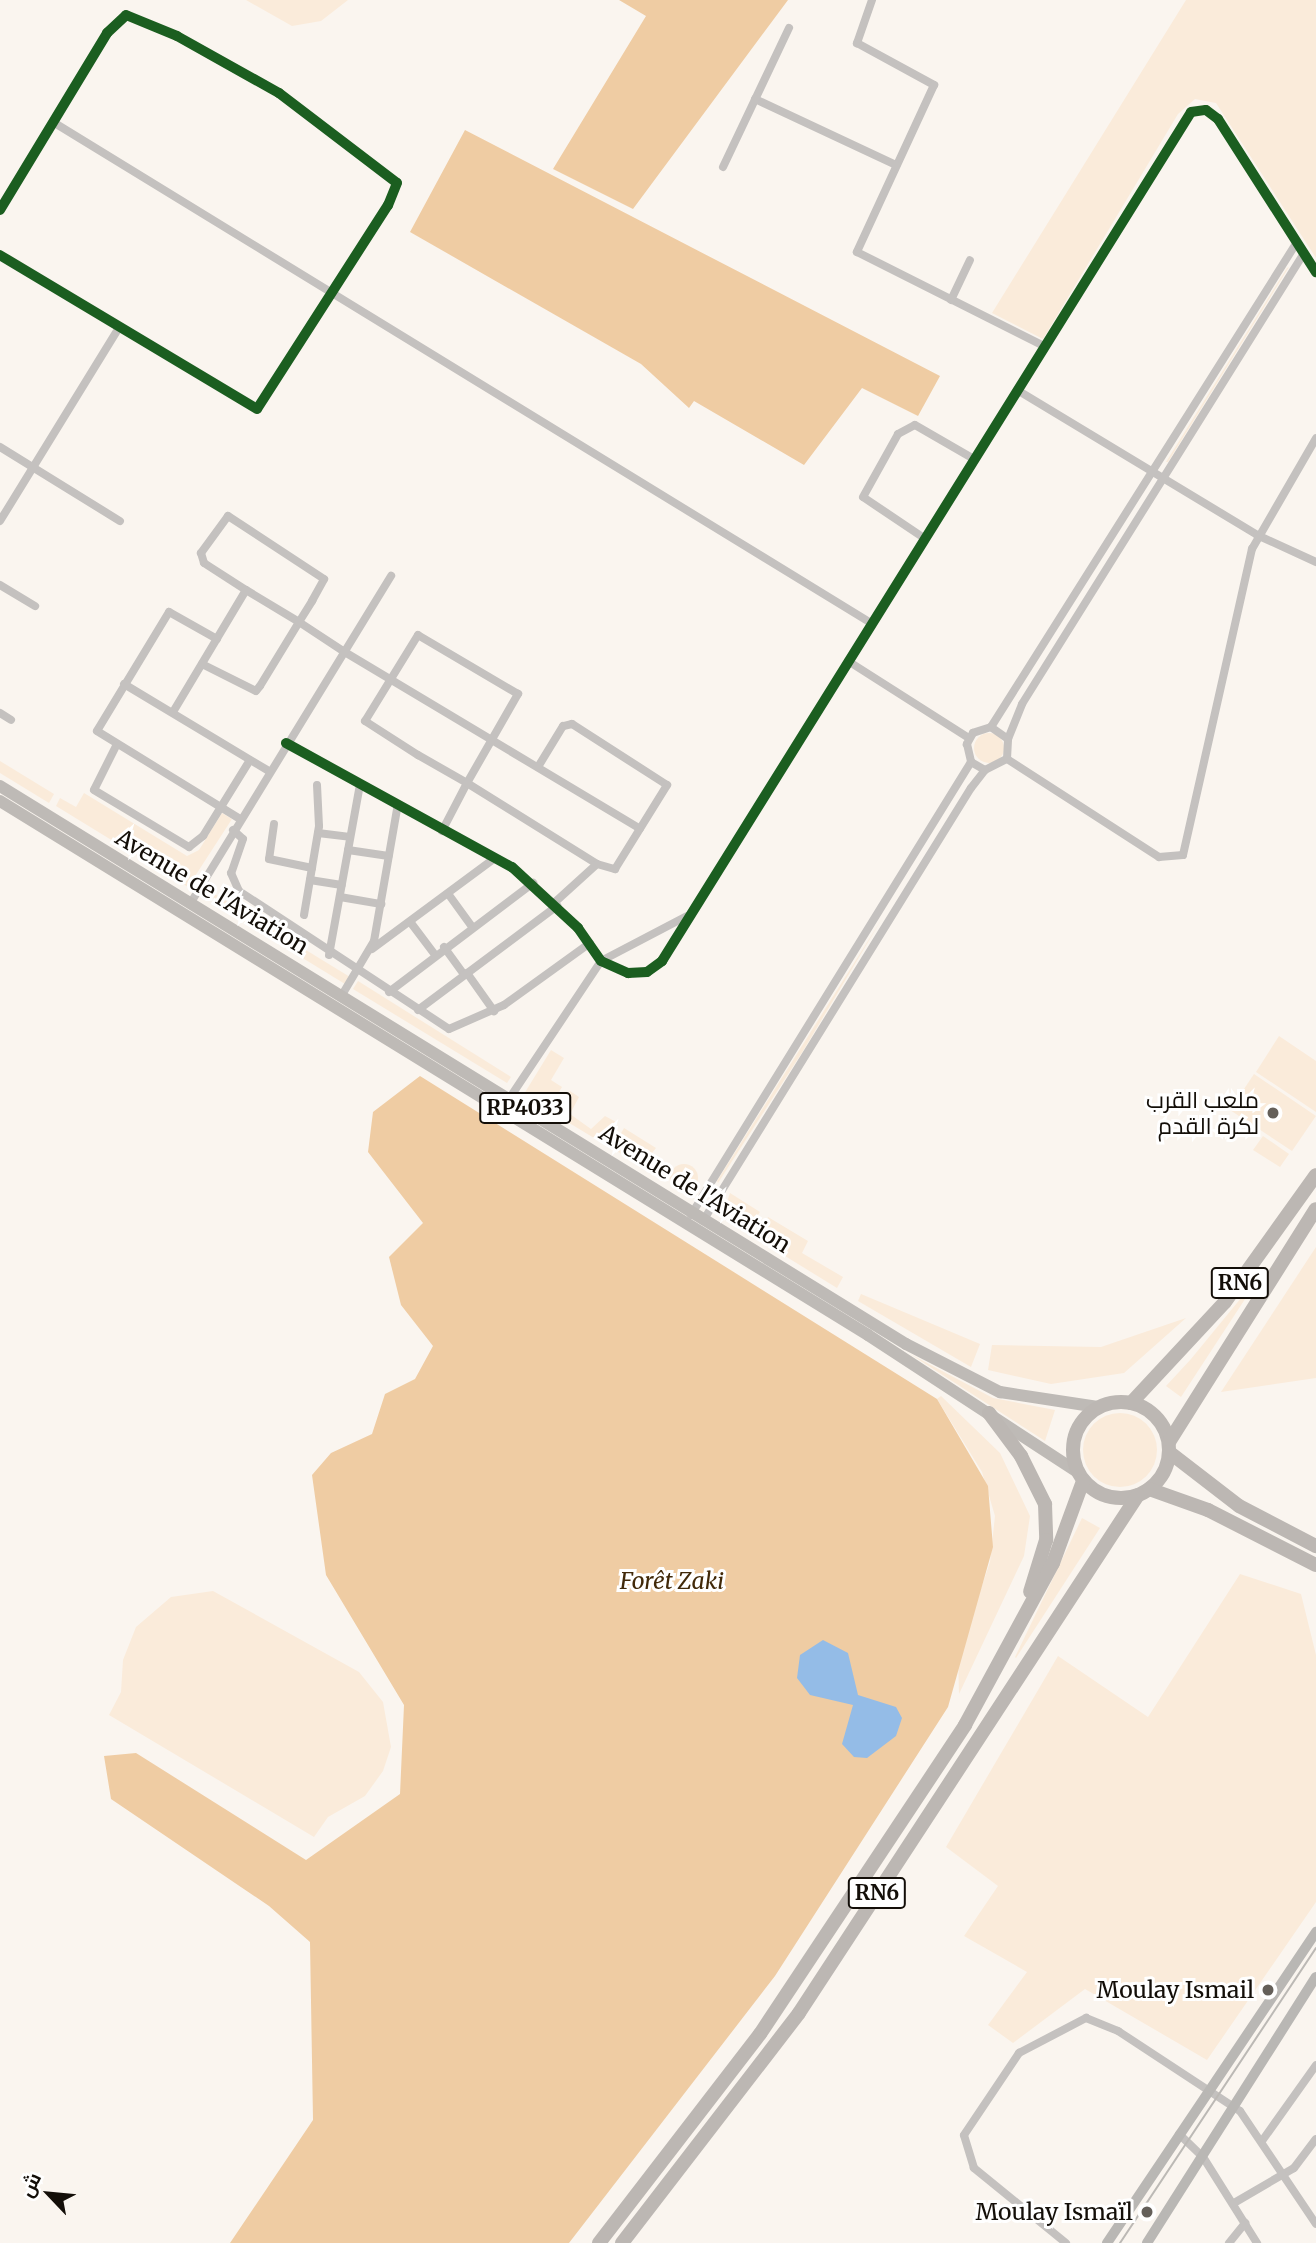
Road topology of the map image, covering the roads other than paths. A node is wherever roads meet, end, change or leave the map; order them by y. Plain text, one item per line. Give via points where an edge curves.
1 (872, 0) edge
2 (789, 28) dead end
3 (755, 99) junction
4 (53, 122) junction
5 (896, 165) junction
6 (723, 167) dead end
7 (0, 210) edge
8 (1297, 242) junction
9 (1304, 253) junction
10 (0, 255) edge
11 (970, 260) dead end
12 (1316, 272) edge
13 (332, 292) junction
14 (951, 300) junction
15 (118, 329) junction
16 (1044, 346) junction
17 (1017, 390) junction
18 (1316, 438) edge
19 (0, 447) edge
20 (974, 459) junction
21 (33, 469) junction
22 (1153, 473) junction
23 (1163, 478) junction
24 (0, 521) edge
25 (120, 521) dead end
26 (1257, 535) junction
27 (924, 538) junction
28 (1316, 562) edge
29 (391, 576) dead end
30 (0, 585) edge
31 (1082, 587) junction
32 (246, 590) junction
33 (1091, 593) junction
34 (36, 606) dead end
35 (299, 622) junction
36 (872, 623) junction
37 (217, 639) junction
38 (1047, 642) junction
39 (1056, 648) junction
40 (343, 651) junction
41 (848, 661) junction
42 (202, 664) junction
43 (389, 678) junction
44 (124, 684) junction
45 (173, 712) junction
46 (0, 713) edge
47 (11, 720) dead end
48 (990, 727) junction
49 (970, 738) junction
50 (1008, 739) junction
51 (493, 740) junction
52 (286, 743) junction
53 (117, 744) junction
54 (250, 760) junction
55 (1007, 760) junction
56 (971, 762) junction
57 (538, 767) junction
58 (985, 770) junction
59 (269, 771) junction
60 (467, 783) junction
61 (360, 784) junction
62 (317, 785) dead end
63 (0, 786) edge
64 (0, 801) edge
65 (398, 804) junction
66 (221, 807) junction
67 (240, 819) junction
68 (274, 824) dead end
69 (640, 829) junction
70 (233, 830) junction
71 (443, 831) junction
72 (318, 833) junction
73 (351, 837) junction
74 (348, 850) junction
75 (389, 856) junction
76 (495, 858) junction
77 (597, 864) junction
78 (312, 868) junction
79 (310, 880) junction
80 (533, 883) junction
81 (342, 885) junction
82 (449, 895) junction
83 (340, 897) junction
84 (190, 904) junction
85 (381, 904) junction
86 (556, 905) junction
87 (692, 912) junction
88 (304, 915) dead end
89 (411, 923) junction
90 (472, 927) junction
91 (590, 943) junction
92 (443, 947) junction
93 (370, 952) junction
94 (434, 954) junction
95 (329, 955) junction
96 (601, 961) junction
97 (357, 971) junction
98 (466, 974) junction
99 (389, 992) junction
100 (342, 995) junction
101 (418, 1010) junction
102 (494, 1011) junction
103 (509, 1099) junction
104 (1316, 1175) edge
105 (1316, 1209) edge
106 (695, 1221) junction
107 (1131, 1402) junction
108 (1098, 1407) junction
109 (989, 1413) junction
110 (1169, 1447) junction
111 (1080, 1476) junction
112 (1144, 1492) junction
113 (1316, 1546) edge
114 (1316, 1565) edge
115 (1013, 1640) junction
116 (1316, 1932) edge
117 (1316, 1977) edge
118 (1316, 2065) edge
119 (1208, 2091) junction
120 (1233, 2106) junction
121 (1179, 2134) junction
122 (1316, 2139) edge
123 (1262, 2141) junction
124 (1203, 2157) junction
125 (1284, 2175) junction
126 (1234, 2203) junction
127 (1245, 2223) junction
128 (1316, 2223) edge
129 (599, 2243) edge
130 (622, 2243) edge
131 (1066, 2243) edge
132 (1107, 2243) edge
133 (1147, 2243) edge
134 (1229, 2243) edge
135 (1257, 2243) edge

1 - 5 street via 857,43 933,82
2 - 3 street
3 - 5 street
3 - 6 street
4 - 7 street
4 - 13 street
4 - 13 street via 113,24 126,15 177,36 279,93 397,183
5 - 14 street via 858,252
8 - 9 street
8 - 16 street via 1218,119 1206,110 1191,112
8 - 22 street
9 - 12 street
9 - 23 street
10 - 15 street
11 - 14 street
13 - 15 street via 257,409
13 - 36 street
14 - 16 street
15 - 21 street
16 - 17 street
17 - 20 street
17 - 22 street
18 - 26 street
19 - 21 street
20 - 27 street
20 - 27 street via 915,425 898,434 863,497
21 - 24 street
21 - 25 street
22 - 23 street
22 - 31 street
23 - 26 street
23 - 33 street
26 - 28 street
26 - 55 street via 1183,855 1159,857
27 - 36 street
29 - 40 street
30 - 34 street
31 - 33 street
31 - 38 street
32 - 35 street
32 - 35 street via 200,558 225,516 324,575
32 - 37 street
33 - 39 street
35 - 40 street
35 - 42 street via 254,692
36 - 41 street
37 - 42 street
37 - 44 street via 170,611
38 - 39 street
38 - 48 street
39 - 50 street
40 - 43 street
40 - 52 street
41 - 49 street
41 - 87 street
42 - 45 street
43 - 51 street
43 - 51 street via 418,635 453,651 517,692
43 - 60 street via 365,721
44 - 45 street
44 - 53 street via 97,730
45 - 54 street
46 - 47 street
48 - 49 street
48 - 50 street
49 - 56 street
50 - 55 street
51 - 57 street
51 - 60 street
52 - 59 street
52 - 61 street
53 - 66 street
53 - 66 street via 93,788 113,803 189,847
54 - 59 street
54 - 66 street
55 - 58 street
56 - 58 street
56 - 106 street
57 - 69 street
57 - 69 street via 569,724 661,776 667,785
58 - 106 street
59 - 67 street
60 - 71 street
60 - 77 street
61 - 65 street
61 - 73 street
62 - 72 street
63 - 84 main road, Avenue de l'Aviation / RP4033
64 - 106 main road, Avenue de l'Aviation / RP4033
65 - 71 street
65 - 75 street
66 - 67 street
67 - 70 street
68 - 78 street via 269,859
69 - 77 street via 615,869
70 - 84 street
70 - 95 street via 243,839 231,873 235,887
71 - 76 street
72 - 73 street
72 - 78 street
73 - 74 street
74 - 75 street
74 - 81 street
75 - 85 street
76 - 80 street
76 - 82 street
77 - 86 street
78 - 79 street
79 - 81 street
79 - 88 street
80 - 86 street
80 - 90 street
81 - 83 street
82 - 89 street
82 - 90 street
83 - 85 street
83 - 95 street
84 - 100 main road, Avenue de l'Aviation / RP4033
85 - 93 street
86 - 91 street
86 - 98 street
87 - 96 street
87 - 96 street via 655,968 628,973
89 - 93 street
89 - 94 street
90 - 92 street
91 - 96 street
91 - 102 street
92 - 94 street
92 - 98 street
93 - 97 street
94 - 99 street
95 - 97 street
96 - 103 street
97 - 99 street
97 - 100 street
98 - 101 street
98 - 102 street
99 - 101 street
100 - 103 main road, Avenue de l'Aviation / RP4033
101 - 102 street via 453,1030
103 - 106 main road, Avenue de l'Aviation / RP4033
104 - 107 highway, RN6 via 1225,1302
105 - 110 highway, RN6
106 - 108 main road, Avenue de l'Aviation / RP4033 via 980,1384 1040,1402
106 - 109 main road, Avenue de l'Aviation / RP4033
107 - 108 highway
107 - 110 highway via 1156,1417
108 - 111 highway, RN6 via 1075,1434
109 - 111 main road, Avenue de l'Aviation / RP4033
109 - 115 highway via 1034,1478 1047,1522
110 - 112 highway, RN6 via 1164,1473
110 - 113 highway via 1239,1506
111 - 112 highway via 1114,1498
111 - 115 highway, RN6 via 1065,1536
112 - 114 highway via 1208,1510
112 - 130 highway, RN6 via 799,2013
115 - 129 highway, RN6 via 965,1725 782,2002
116 - 119 main road
117 - 120 main road
118 - 123 street
119 - 120 street
119 - 121 main road
119 - 131 street via 1095,2019 1062,2026 1019,2053 969,2123 966,2159
120 - 123 street
120 - 124 main road
121 - 124 street
121 - 132 main road
122 - 125 street
123 - 125 street
124 - 126 street
124 - 133 main road
125 - 126 street
125 - 128 street
126 - 127 street
127 - 134 street
127 - 135 street

